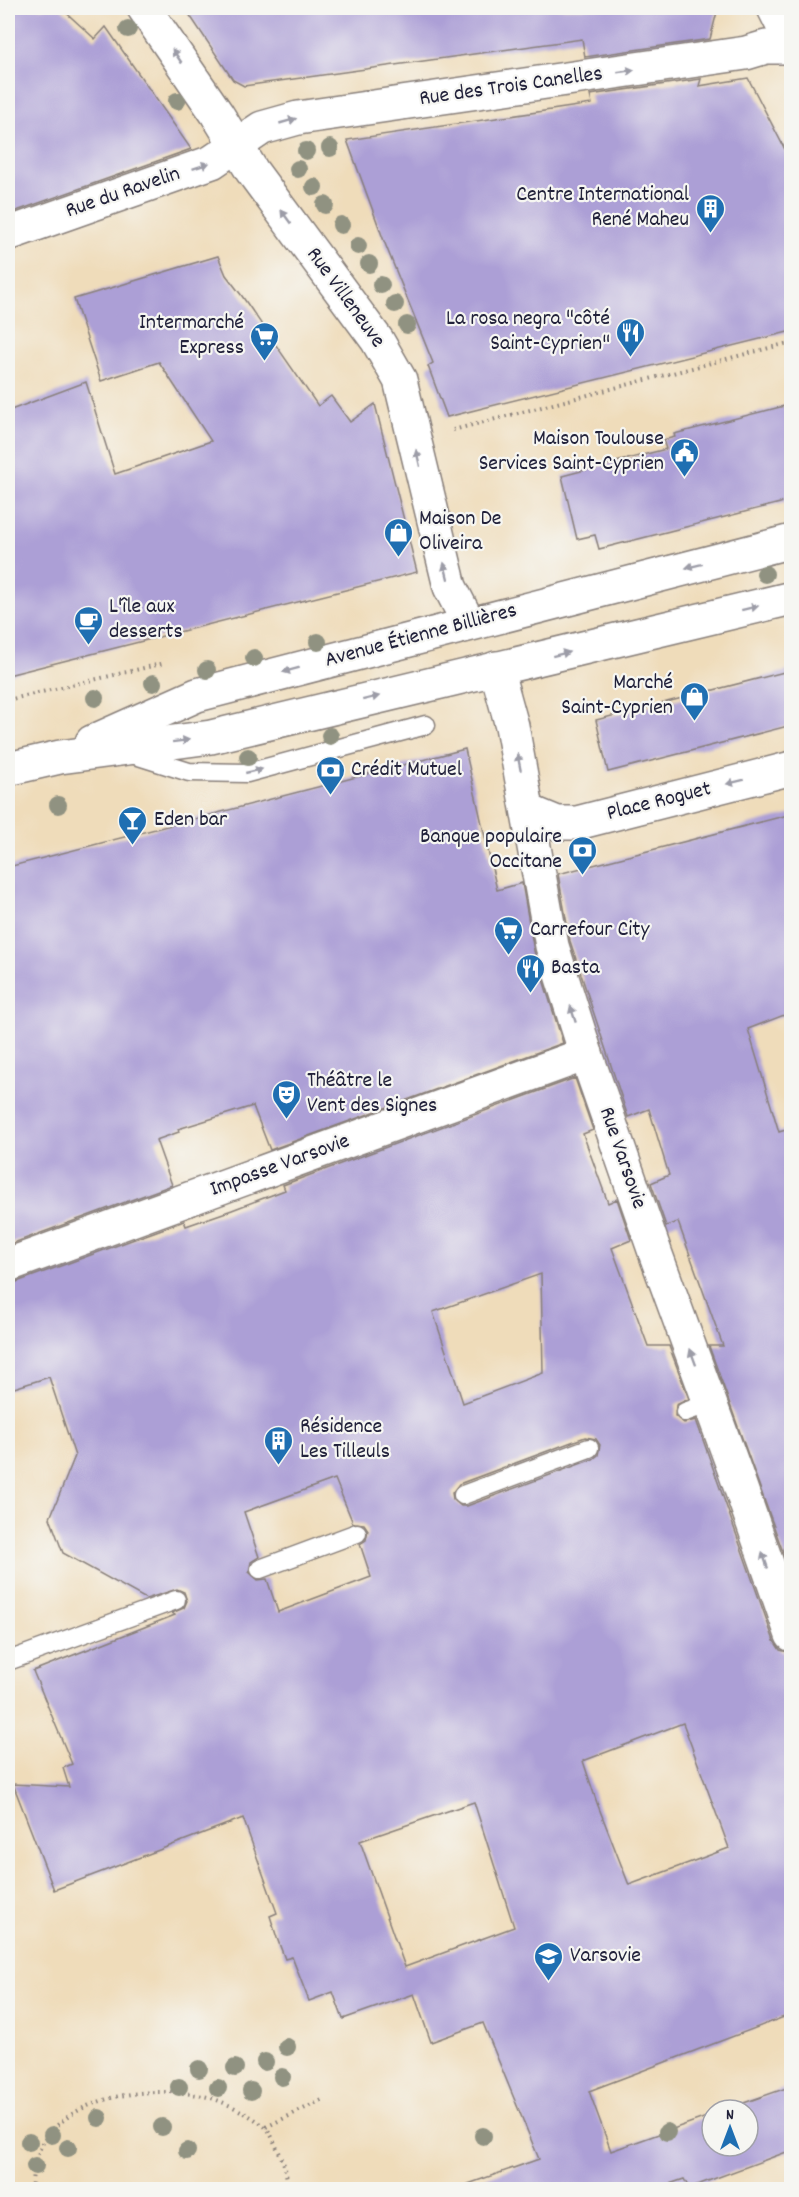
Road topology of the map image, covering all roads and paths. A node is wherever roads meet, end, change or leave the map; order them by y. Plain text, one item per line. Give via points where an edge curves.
1 (144, 8) edge
2 (774, 8) edge
3 (792, 46) edge
4 (236, 146) junction
5 (8, 234) edge
6 (792, 342) edge
7 (451, 430) dead end
8 (792, 541) edge
9 (792, 598) edge
10 (469, 624) junction
11 (496, 668) junction
12 (426, 725) dead end
13 (116, 749) junction
14 (60, 757) junction
15 (792, 768) edge
16 (8, 769) edge
17 (528, 811) junction
18 (586, 1054) junction
19 (8, 1265) edge
20 (589, 1448) dead end
21 (463, 1495) dead end
22 (357, 1533) dead end
23 (260, 1569) dead end
24 (176, 1600) dead end
25 (792, 1635) edge
26 (8, 1661) edge
27 (322, 2100) dead end
28 (266, 2127) junction
29 (31, 2190) edge
30 (287, 2190) edge

4 -> 1 street, Rue Villeneuve
2 - 3 street
4 -> 3 street, Rue des Trois Canelles via 262,128 298,118
5 -> 4 street, Rue du Ravelin via 212,162
10 -> 4 street, Rue Villeneuve via 450,587 400,380 377,340
6 - 7 path
8 -> 10 street, Avenue Étienne Billières
11 -> 9 street, Avenue Étienne Billières
10 -> 14 street, Avenue Étienne Billières via 197,695
13 -> 11 street, Avenue Étienne Billières via 211,737
17 -> 11 street, Rue Varsovie
13 -> 12 lane via 189,772 247,773
13 - 14 street, Avenue Étienne Billières
14 - 16 street, Avenue Étienne Billières
15 -> 17 street, Place Roguet via 577,823 557,823
18 -> 17 street, Rue Varsovie via 552,946
18 - 19 street, Impasse Varsovie
25 -> 18 street, Rue Varsovie via 698,1408 656,1255
20 - 21 lane
22 - 23 lane
24 - 26 lane
27 - 28 path
28 - 29 path via 204,2096 161,2092 111,2097 77,2110 49,2134 33,2164
28 - 30 path via 283,2160

